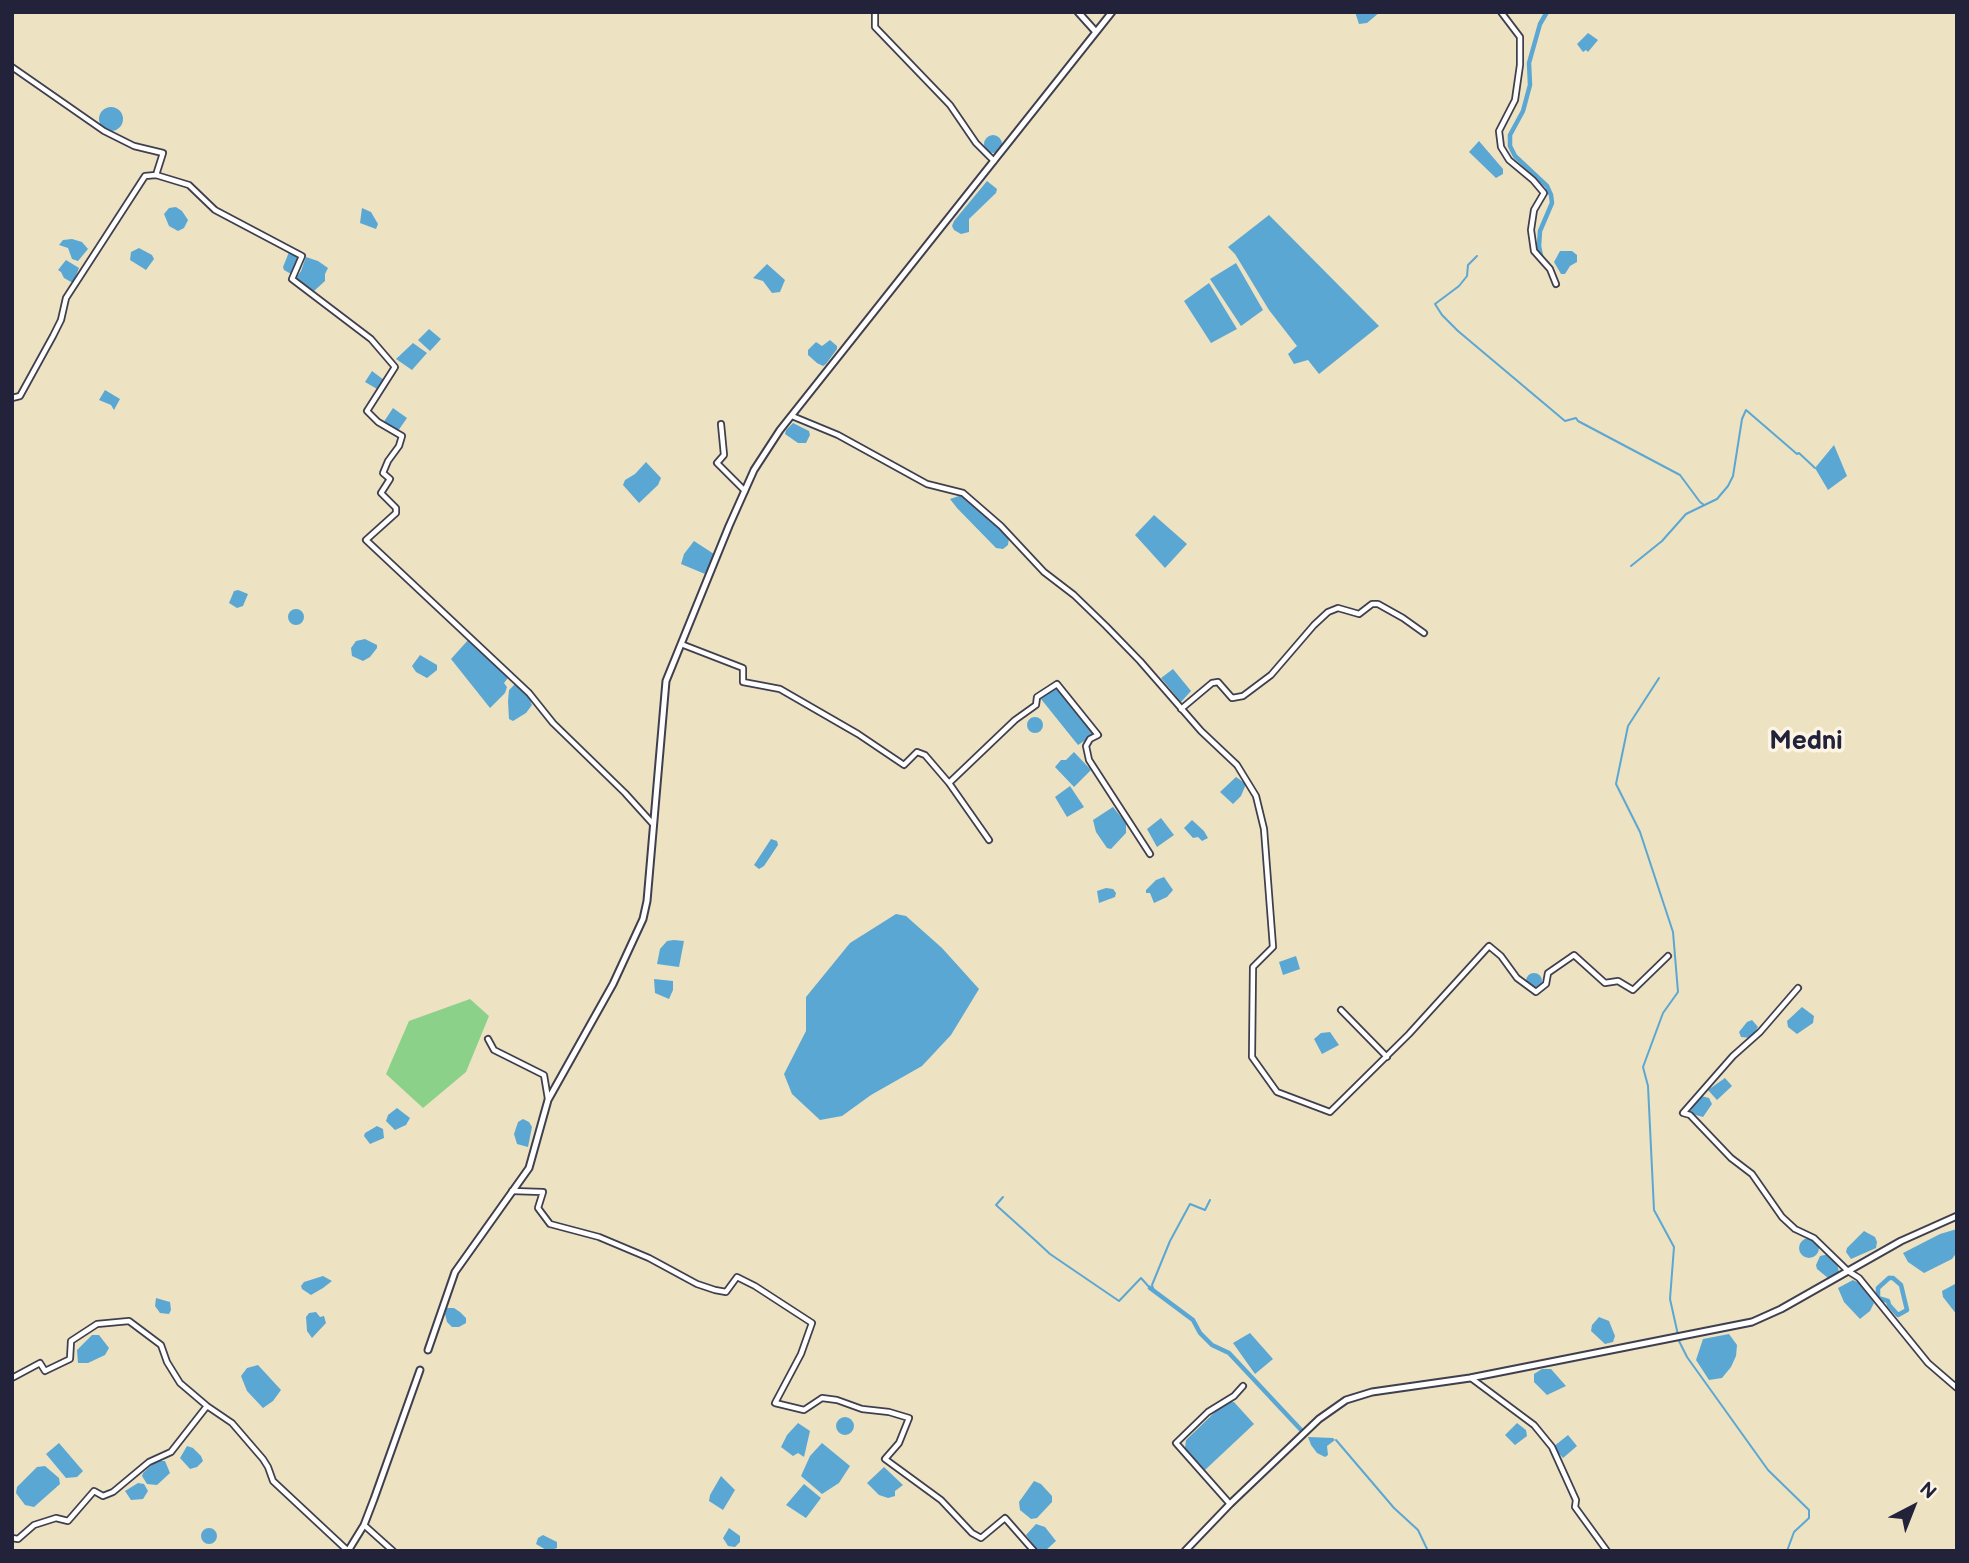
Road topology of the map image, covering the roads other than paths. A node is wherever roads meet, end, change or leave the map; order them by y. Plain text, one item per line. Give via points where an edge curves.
1 (874, 12) edge
2 (1078, 12) edge
3 (1112, 12) edge
4 (1501, 12) edge
5 (1096, 32) junction
6 (12, 67) edge
7 (994, 161) junction
8 (156, 175) junction
9 (1556, 284) dead end
10 (12, 398) edge
11 (792, 416) junction
12 (721, 424) dead end
13 (745, 491) junction
14 (1424, 632) dead end
15 (681, 644) junction
16 (1181, 709) junction
17 (949, 783) junction
18 (653, 824) junction
19 (989, 840) dead end
20 (1150, 854) dead end
21 (1668, 956) dead end
22 (1798, 988) dead end
23 (1341, 1010) dead end
24 (488, 1039) dead end
25 (1387, 1057) junction
26 (548, 1100) junction
27 (513, 1191) junction
28 (1957, 1216) edge
29 (1848, 1271) junction
30 (428, 1350) dead end
31 (420, 1370) dead end
32 (12, 1378) edge
33 (1470, 1378) junction
34 (1243, 1386) dead end
35 (1957, 1388) edge
36 (207, 1406) junction
37 (1230, 1504) junction
38 (363, 1525) junction
39 (12, 1538) edge
40 (348, 1551) edge
41 (393, 1551) edge
42 (1034, 1551) edge
43 (1185, 1551) edge
44 (1606, 1551) edge

1 - 7 street via 875,27 950,105
2 - 5 main road
3 - 5 main road
4 - 9 street via 1520,37 1515,100 1499,131 1501,147 1544,193 1534,210 1531,230 1534,251
5 - 7 main road
6 - 8 street via 104,131 134,146 163,153
7 - 11 main road
8 - 10 street via 145,176 124,205 66,298 61,320 20,396
8 - 18 street via 189,185 215,209 302,256 292,279 371,339 395,366 367,411 402,436 383,473 390,479 381,493 396,513 366,540 529,693
11 - 13 main road
11 - 16 street via 927,484 963,493 1106,626
12 - 13 street via 724,455 717,463
13 - 15 main road
14 - 16 street via 1378,604 1359,614 1338,608 1314,625 1271,675 1242,696 1232,698 1218,682 1212,683
15 - 17 street via 743,668 743,682 780,689 904,765 917,752 925,755
15 - 18 main road via 666,681
16 - 25 street via 1237,765 1256,796 1264,829 1273,947 1253,967 1252,1057 1277,1092 1330,1112
17 - 19 street
17 - 20 street via 1036,705 1037,697 1057,684 1097,735 1086,746 1089,760
18 - 26 main road via 643,919 613,984
21 - 25 street via 1633,990 1618,981 1605,983 1574,955 1548,973 1546,984 1536,992 1489,946
22 - 29 street via 1682,1113 1690,1115 1752,1174 1782,1217 1814,1238
23 - 25 street
24 - 26 street via 492,1052 544,1075
26 - 27 main road via 529,1168
27 - 30 main road via 455,1272
27 - 42 street via 543,1192 538,1209 550,1224 599,1237 715,1290 726,1292 737,1277 812,1323 775,1403 804,1410 822,1398 909,1418 899,1443 885,1459 941,1500 972,1534 981,1538 1004,1518
28 - 29 main road
29 - 33 main road via 1752,1322
29 - 35 street via 1861,1280 1928,1363
31 - 38 main road
32 - 36 street via 40,1363 46,1371 70,1359 71,1341 97,1324 129,1321 160,1345 180,1383
33 - 37 main road via 1346,1400 1319,1419
33 - 44 street via 1534,1425 1552,1447 1575,1507
34 - 37 street via 1176,1443
36 - 39 street via 171,1452 149,1462 113,1492 103,1496 94,1491 68,1521 57,1518
36 - 40 street via 232,1423 268,1466 272,1480
37 - 43 main road
38 - 40 main road
38 - 41 street

